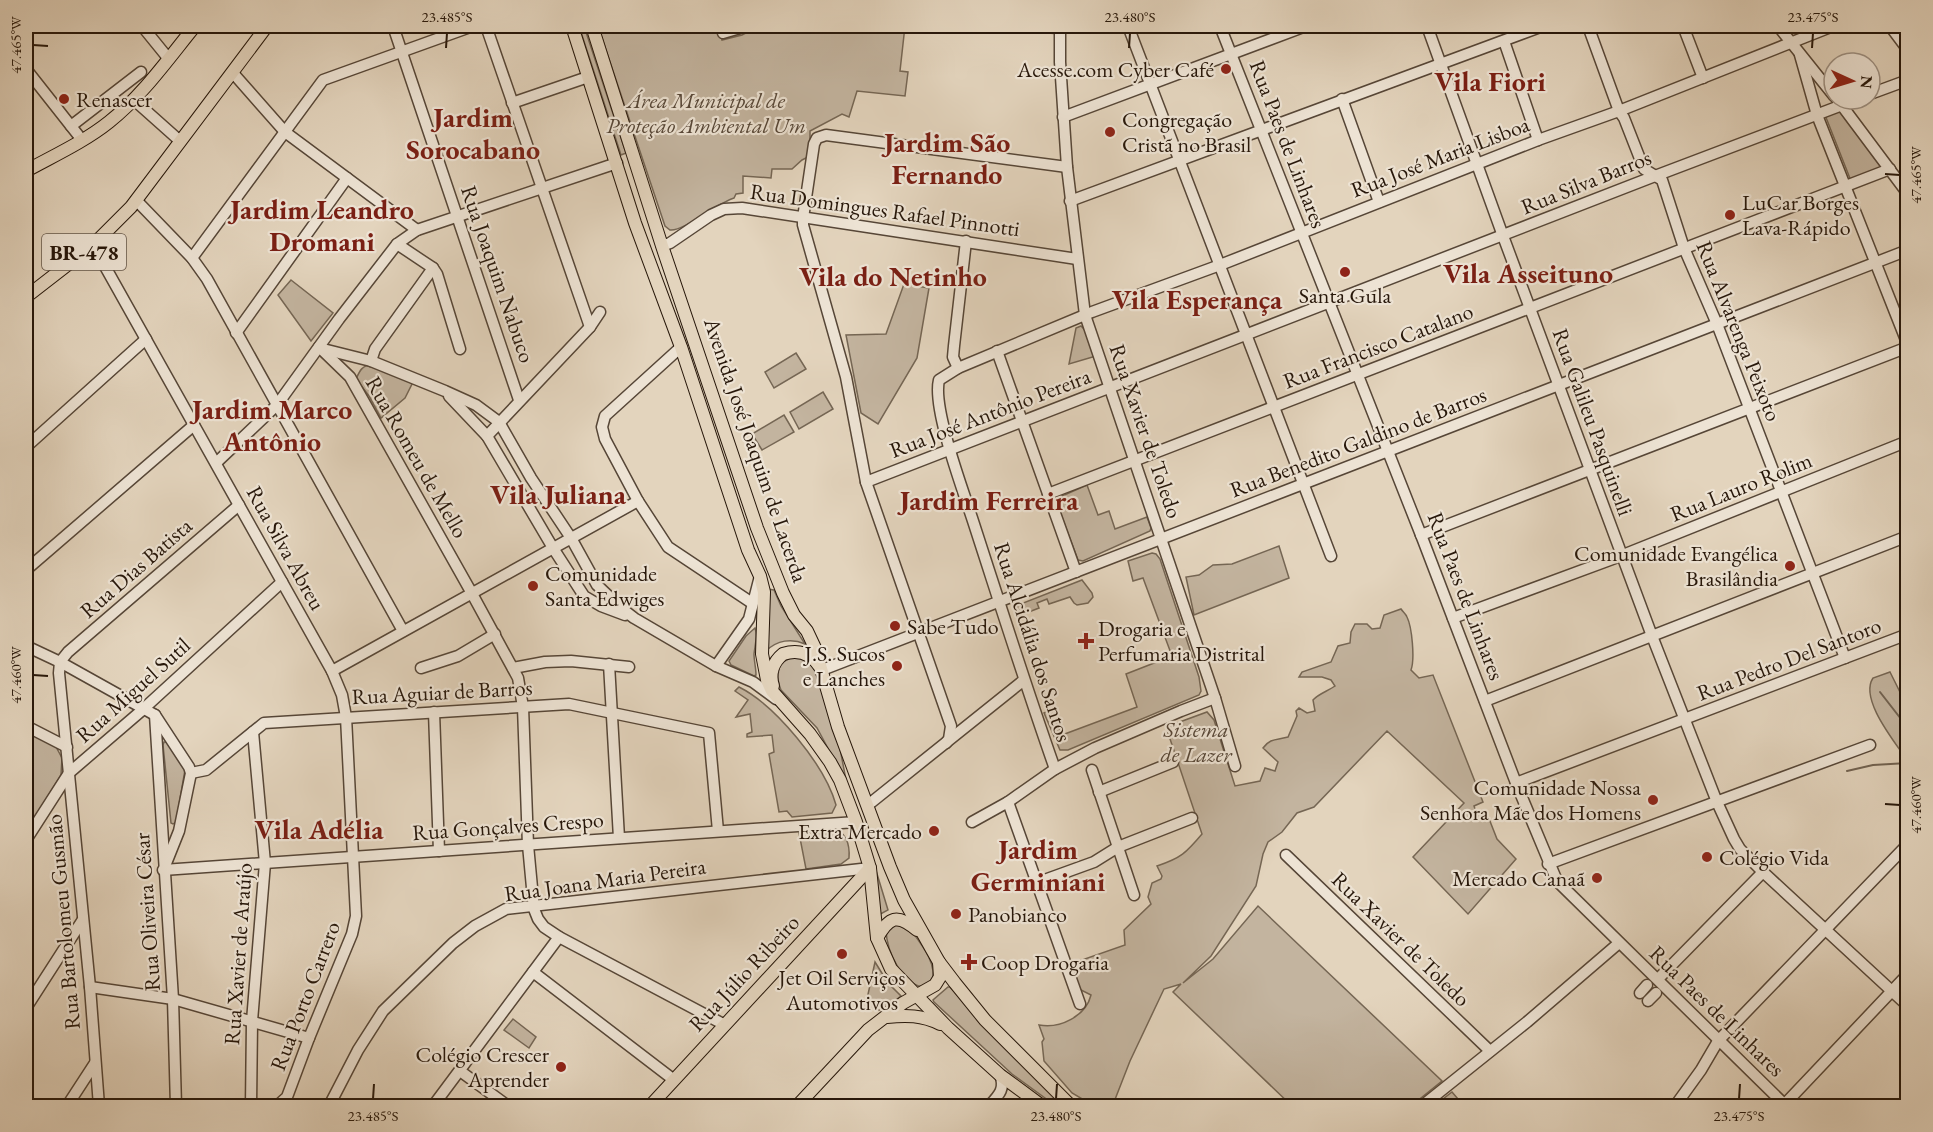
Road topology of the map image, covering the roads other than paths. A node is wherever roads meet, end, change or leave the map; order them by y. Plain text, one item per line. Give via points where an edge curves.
1 (142, 26) edge
2 (195, 26) edge
3 (267, 26) edge
4 (393, 26) edge
5 (473, 26) edge
6 (486, 26) edge
7 (572, 26) edge
8 (592, 26) edge
9 (747, 26) edge
10 (1024, 26) edge
11 (1128, 26) edge
12 (1220, 26) edge
13 (1306, 26) edge
14 (1427, 26) edge
15 (1543, 26) edge
16 (1588, 26) edge
17 (1683, 26) edge
18 (1778, 26) edge
19 (1833, 26) edge
20 (1890, 26) edge
21 (1063, 27) edge
22 (723, 33) dead end
23 (1504, 40) junction
24 (1791, 43) junction
25 (1908, 50) edge
26 (402, 51) junction
27 (1232, 54) junction
28 (1800, 55) junction
29 (168, 58) junction
30 (1440, 63) junction
31 (26, 69) edge
32 (141, 72) dead end
33 (233, 73) junction
34 (588, 77) junction
35 (1703, 78) junction
36 (1908, 80) edge
37 (1822, 81) edge
38 (1151, 84) junction
39 (1882, 90) edge
40 (1342, 99) junction
41 (134, 100) junction
42 (512, 103) junction
43 (1619, 111) junction
44 (1823, 111) edge
45 (1846, 111) edge
46 (1817, 115) junction
47 (1063, 117) junction
48 (71, 126) junction
49 (1260, 130) junction
50 (285, 132) junction
51 (82, 140) junction
52 (1538, 140) junction
53 (180, 141) junction
54 (1180, 160) junction
55 (617, 163) junction
56 (1477, 164) junction
57 (1067, 167) junction
58 (1890, 169) junction
59 (26, 171) edge
60 (1655, 176) junction
61 (347, 178) junction
62 (1845, 186) junction
63 (542, 189) junction
64 (1908, 194) edge
65 (136, 200) junction
66 (1070, 201) junction
67 (1379, 202) junction
68 (458, 216) junction
69 (803, 218) junction
70 (417, 230) junction
71 (1301, 232) junction
72 (1503, 236) junction
73 (966, 242) junction
74 (397, 244) junction
75 (93, 245) junction
76 (662, 246) junction
77 (1684, 248) junction
78 (1908, 250) edge
79 (192, 258) junction
80 (1077, 259) junction
81 (1875, 263) junction
82 (1220, 265) junction
83 (433, 268) junction
84 (26, 297) edge
85 (1330, 303) junction
86 (1531, 308) junction
87 (600, 312) dead end
88 (1085, 315) junction
89 (1716, 324) junction
90 (590, 327) junction
91 (236, 333) junction
92 (1247, 335) junction
93 (146, 339) junction
94 (1908, 346) edge
95 (318, 347) junction
96 (681, 347) junction
97 (460, 349) dead end
98 (998, 351) junction
99 (371, 361) junction
100 (958, 368) junction
101 (1357, 374) junction
102 (1559, 385) junction
103 (1111, 387) junction
104 (937, 389) joint
105 (445, 391) junction
106 (519, 400) junction
107 (277, 405) junction
108 (1274, 407) junction
109 (1749, 409) junction
110 (499, 422) junction
111 (1022, 422) junction
112 (194, 425) junction
113 (487, 436) junction
114 (1908, 441) edge
115 (26, 447) edge
116 (950, 450) junction
117 (1388, 451) junction
118 (1136, 460) junction
119 (216, 463) junction
120 (1590, 470) junction
121 (866, 482) junction
122 (1304, 484) junction
123 (1782, 492) junction
124 (1048, 494) junction
125 (638, 501) junction
126 (239, 505) junction
127 (1421, 535) junction
128 (1908, 536) edge
129 (571, 538) junction
130 (1161, 539) junction
131 (553, 548) junction
132 (1622, 555) junction
133 (1331, 556) dead end
134 (26, 570) edge
135 (1076, 572) junction
136 (1813, 574) junction
137 (760, 576) junction
138 (282, 582) junction
139 (730, 588) junction
140 (472, 593) junction
141 (999, 602) junction
142 (752, 603) junction
143 (634, 618) junction
144 (1453, 618) junction
145 (403, 631) junction
146 (919, 633) junction
147 (495, 634) junction
148 (1908, 634) edge
149 (1653, 636) junction
150 (26, 646) edge
151 (1845, 658) junction
152 (60, 662) junction
153 (609, 664) junction
154 (716, 666) junction
155 (421, 668) dead end
156 (513, 668) junction
157 (629, 668) dead end
158 (332, 670) junction
159 (822, 670) junction
160 (1024, 680) junction
161 (1215, 698) junction
162 (1485, 701) junction
163 (523, 706) junction
164 (786, 706) junction
165 (144, 709) junction
166 (434, 712) junction
167 (612, 713) junction
168 (155, 716) junction
169 (345, 717) junction
170 (1685, 720) junction
171 (26, 726) edge
172 (951, 726) junction
173 (965, 728) junction
174 (253, 732) junction
175 (168, 736) junction
176 (156, 740) junction
177 (946, 743) junction
178 (1870, 745) dead end
179 (67, 747) junction
180 (1173, 762) dead end
181 (1235, 766) dead end
182 (1055, 769) junction
183 (1092, 770) dead end
184 (69, 773) junction
185 (191, 773) junction
186 (1516, 783) junction
187 (1099, 792) junction
188 (1008, 802) junction
189 (1717, 802) junction
190 (868, 805) junction
191 (1192, 818) dead end
192 (856, 822) junction
193 (972, 822) dead end
194 (161, 828) junction
195 (179, 831) junction
196 (718, 831) junction
197 (619, 838) junction
198 (26, 840) edge
199 (1908, 844) edge
200 (528, 845) junction
201 (1118, 848) junction
202 (440, 851) junction
203 (1286, 855) dead end
204 (353, 857) junction
205 (265, 863) junction
206 (1548, 864) junction
207 (870, 868) junction
208 (163, 870) junction
209 (1763, 872) junction
210 (1036, 883) junction
211 (1134, 895) dead end
212 (534, 904) junction
213 (82, 921) junction
214 (1825, 930) junction
215 (925, 936) junction
216 (559, 937) junction
217 (877, 938) junction
218 (69, 940) junction
219 (84, 942) junction
220 (1619, 943) junction
221 (939, 962) junction
222 (533, 972) junction
223 (1908, 974) edge
224 (1658, 979) junction
225 (90, 987) junction
226 (1892, 991) junction
227 (915, 996) junction
228 (173, 999) junction
229 (1080, 1004) dead end
230 (1908, 1006) edge
231 (26, 1008) edge
232 (886, 1017) junction
233 (252, 1021) junction
234 (725, 1025) junction
235 (948, 1028) junction
236 (309, 1038) junction
237 (1718, 1041) junction
238 (1490, 1051) junction
239 (95, 1063) junction
240 (460, 1071) junction
241 (1000, 1075) junction
242 (674, 1080) junction
243 (97, 1088) junction
244 (75, 1093) junction
245 (1908, 1100) edge
246 (278, 1106) edge
247 (1784, 1106) edge
248 (67, 1107) edge
249 (99, 1107) edge
250 (176, 1107) edge
251 (250, 1107) edge
252 (329, 1107) edge
253 (433, 1107) edge
254 (508, 1107) edge
255 (650, 1107) edge
256 (797, 1107) edge
257 (989, 1107) edge
258 (1042, 1107) edge
259 (1071, 1107) edge
260 (1422, 1107) edge
261 (1675, 1107) edge
262 (1901, 1107) edge

1 - 29 street
2 - 29 main road
3 - 33 main road, BR-478
4 - 26 street, Rua Joaquim Nabuco
5 - 26 street
6 - 42 street
7 - 34 main road, Avenida José Joaquim de Lacerda
8 - 76 main road, Avenida José Joaquim de Lacerda
9 - 22 street
10 - 21 street
11 - 38 street
12 - 27 street, Rua Paes de Linhares
13 - 27 street
14 - 30 street, Rua Galileu Pasquinelli
15 - 23 street
16 - 43 street, Rua Alvarenga Peixoto
17 - 35 street
18 - 24 street
19 - 24 street, Rua José Maria Lisboa
20 - 25 street
21 - 47 street, Rua Xavier de Toledo
23 - 30 street
23 - 52 street
24 - 28 street
24 - 35 street, Rua José Maria Lisboa
26 - 50 street via 323,80
26 - 68 street, Rua Joaquim Nabuco
27 - 38 street
27 - 49 street, Rua Paes de Linhares
28 - 37 street
28 - 46 street
29 - 41 main road
30 - 40 street
30 - 56 street, Rua Galileu Pasquinelli
31 - 48 street
32 - 48 street
33 - 50 street
33 - 53 main road, BR-478
34 - 42 street
34 - 55 main road, Avenida José Joaquim de Lacerda
35 - 43 street, Rua José Maria Lisboa
36 - 39 street
38 - 47 street
38 - 54 street
40 - 49 street
40 - 67 street
41 - 51 main road
41 - 53 street
42 - 63 street
43 - 52 street, Rua José Maria Lisboa
43 - 60 street, Rua Alvarenga Peixoto via 1644,169
44 - 46 street, Rua Silva Barros
45 - 58 street
46 - 60 street, Rua Silva Barros
46 - 62 street
47 - 57 street, Rua Xavier de Toledo
48 - 51 street
49 - 54 street
49 - 71 street, Rua Paes de Linhares
50 - 61 street
50 - 79 street
51 - 59 main road
52 - 56 street, Rua José Maria Lisboa
53 - 65 main road, BR-478
54 - 66 street
54 - 82 street
55 - 63 street
55 - 96 main road, Avenida José Joaquim de Lacerda
56 - 67 street, Rua José Maria Lisboa
56 - 72 street, Rua Galileu Pasquinelli
57 - 66 street, Rua Xavier de Toledo
57 - 69 street via 826,135 814,144
58 - 62 street, Rua Francisco Catalano
58 - 64 street
60 - 72 street, Rua Silva Barros
60 - 77 street, Rua Alvarenga Peixoto via 1662,180
61 - 70 street
61 - 91 street
62 - 77 street, Rua Francisco Catalano
62 - 81 street
63 - 68 street
63 - 90 street
65 - 75 main road, BR-478
65 - 79 street
66 - 80 street, Rua Xavier de Toledo
67 - 71 street, Rua José Maria Lisboa
68 - 70 street
68 - 106 street, Rua Joaquim Nabuco
69 - 73 street, Rua Domingues Rafael Pinnotti
69 - 76 street, Rua Domingues Rafael Pinnotti via 742,208 724,209
69 - 121 street via 846,377
70 - 74 street
71 - 82 street, Rua José Maria Lisboa
71 - 85 street, Rua Paes de Linhares
72 - 85 street, Rua Silva Barros
72 - 86 street, Rua Galileu Pasquinelli
73 - 80 street, Rua Domingues Rafael Pinnotti
73 - 100 street via 953,357
74 - 83 street
74 - 95 street
75 - 84 main road, BR-478
75 - 93 street, Rua Silva Abreu
76 - 159 main road, Avenida José Joaquim de Lacerda via 757,528 783,593 807,631
77 - 86 street, Rua Francisco Catalano
77 - 89 street, Rua Alvarenga Peixoto
78 - 81 street, Rua Benedito Galdino de Barros
79 - 91 street
80 - 88 street, Rua Xavier de Toledo
81 - 89 street, Rua Benedito Galdino de Barros
81 - 94 street
82 - 88 street, Rua José Maria Lisboa
82 - 92 street
83 - 97 street
83 - 99 street via 375,349
85 - 92 street, Rua José Antônio Pereira
85 - 101 street, Rua Paes de Linhares
86 - 101 street, Rua Francisco Catalano
86 - 102 street, Rua Galileu Pasquinelli
87 - 90 street
88 - 98 street, Rua José Maria Lisboa
88 - 103 street, Rua Xavier de Toledo
89 - 102 street, Rua Benedito Galdino de Barros
89 - 109 street, Rua Alvarenga Peixoto
90 - 106 street
91 - 107 street
92 - 103 street, Rua José Antônio Pereira
92 - 108 street
93 - 112 street, Rua Silva Abreu
93 - 115 street
94 - 109 street
95 - 99 street
95 - 107 street
95 - 140 street, Rua Romeu de Mello via 350,378
96 - 125 street via 605,416 604,439
96 - 137 main road, Avenida José Joaquim de Lacerda
98 - 100 street, Rua José Maria Lisboa
98 - 111 street
99 - 105 street
100 - 104 street, Rua José Maria Lisboa via 939,380
101 - 108 street, Rua Francisco Catalano
101 - 117 street, Rua Paes de Linhares
102 - 117 street, Rua Benedito Galdino de Barros
102 - 120 street, Rua Galileu Pasquinelli
103 - 111 street, Rua José Antônio Pereira
103 - 118 street, Rua Xavier de Toledo
104 - 116 street, Rua Alcidália dos Santos
105 - 110 street via 476,405
105 - 113 street
106 - 110 street
107 - 119 street
107 - 145 street
108 - 118 street, Rua Francisco Catalano
108 - 122 street
109 - 120 street
109 - 123 street, Rua Alvarenga Peixoto
110 - 113 street
110 - 129 street
111 - 116 street, Rua José Antônio Pereira
111 - 124 street
112 - 119 street, Rua Silva Abreu
112 - 134 street
113 - 131 street
114 - 123 street, Rua Lauro Rolim
116 - 121 street, Rua José Antônio Pereira
116 - 141 street, Rua Alcidália dos Santos
117 - 122 street, Rua Benedito Galdino de Barros
117 - 127 street, Rua Paes de Linhares
118 - 124 street, Rua Francisco Catalano
118 - 130 street, Rua Xavier de Toledo
119 - 126 street, Rua Silva Abreu
120 - 127 street
120 - 132 street, Rua Galileu Pasquinelli
121 - 146 street
122 - 130 street, Rua Benedito Galdino de Barros
122 - 133 street
123 - 132 street, Rua Lauro Rolim
123 - 136 street, Rua Alvarenga Peixoto
124 - 135 street
125 - 129 street
125 - 139 street via 668,547
126 - 138 street, Rua Silva Abreu
126 - 152 street, Rua Dias Batista
127 - 144 street, Rua Paes de Linhares
128 - 136 street
129 - 131 street
129 - 143 street via 597,585
130 - 135 street, Rua Benedito Galdino de Barros
130 - 161 street, Rua Xavier de Toledo
131 - 140 street
131 - 143 street via 584,596
132 - 144 street, Rua Lauro Rolim
132 - 149 street, Rua Galileu Pasquinelli
135 - 141 street, Rua Benedito Galdino de Barros
136 - 149 street
136 - 151 street, Rua Alvarenga Peixoto
137 - 139 street via 749,587
137 - 142 street, Avenida José Joaquim de Lacerda
137 - 164 main road, Avenida José Joaquim de Lacerda via 764,592 763,668 772,691
138 - 158 street, Rua Silva Abreu
138 - 165 street, Rua Miguel Sutil
139 - 142 street
140 - 145 street
140 - 147 street, Rua Romeu de Mello
141 - 146 street, Rua Benedito Galdino de Barros
141 - 160 street, Rua Alcidália dos Santos
142 - 154 street, Avenida José Joaquim de Lacerda via 749,619
143 - 154 street
144 - 162 street, Rua Paes de Linhares
145 - 158 street
146 - 159 street, Rua Benedito Galdino de Barros
146 - 172 street
147 - 155 street via 458,656
147 - 156 street, Rua Romeu de Mello
148 - 151 street, Rua Pedro Del Santoro
149 - 162 street
149 - 170 street, Rua Galileu Pasquinelli
150 - 152 street
151 - 170 street, Rua Pedro Del Santoro
152 - 165 street
152 - 179 street, Rua Bartolomeu Gusmão
153 - 156 street via 545,662
153 - 157 street
153 - 167 street
154 - 164 street via 753,682
156 - 163 street, Rua Romeu de Mello
158 - 169 street, Rua Silva Abreu
159 - 164 main road via 808,655 789,652 779,657 771,680
159 - 190 main road, Avenida José Joaquim de Lacerda via 838,727
160 - 173 street
160 - 182 street, Rua Alcidália dos Santos
161 - 181 street, Rua Xavier de Toledo
161 - 182 street
162 - 186 street, Rua Paes de Linhares
163 - 166 street, Rua Aguiar de Barros
163 - 167 street, Rua Aguiar de Barros via 569,704
163 - 200 street, Rua Romeu de Mello
164 - 192 main road, Avenida José Joaquim de Lacerda via 830,762
165 - 168 street
165 - 184 street, Rua Miguel Sutil
166 - 169 street, Rua Aguiar de Barros
166 - 202 street
167 - 196 street, Rua Aguiar de Barros via 709,734
167 - 197 street
168 - 175 street
168 - 176 street, Rua Oliveira César
169 - 174 street, Rua Aguiar de Barros via 264,723
169 - 204 street, Rua Porto Carrero
170 - 186 street, Rua Pedro Del Santoro
170 - 189 street, Rua Galileu Pasquinelli
171 - 179 street
172 - 173 street
172 - 177 street
173 - 177 street
174 - 185 street, Rua Aguiar de Barros via 206,770
174 - 205 street, Rua Xavier de Araújo
175 - 176 street via 162,733
175 - 185 street
176 - 194 street, Rua Oliveira César
177 - 190 street
178 - 189 street
179 - 184 street, Rua Bartolomeu Gusmão
180 - 187 street
182 - 188 street
183 - 187 street
184 - 198 street, Rua Miguel Sutil
184 - 213 street, Rua Bartolomeu Gusmão
185 - 195 street
186 - 206 street, Rua Paes de Linhares
187 - 201 street
188 - 193 street
188 - 210 street
189 - 206 street
189 - 209 street, Rua Galileu Pasquinelli via 1740,849
190 - 215 main road, Avenida José Joaquim de Lacerda via 904,900
191 - 201 street
192 - 196 street, Rua Gonçalves Crespo
192 - 207 main road, Avenida José Joaquim de Lacerda
194 - 195 street
194 - 208 street, Rua Oliveira César
195 - 208 street
196 - 197 street, Rua Gonçalves Crespo
197 - 200 street, Rua Gonçalves Crespo
199 - 214 street
200 - 202 street, Rua Gonçalves Crespo
200 - 212 street, Rua Romeu de Mello
201 - 210 street via 1094,862
201 - 211 street
202 - 204 street, Rua Gonçalves Crespo
203 - 238 street, Rua Xavier de Toledo
204 - 205 street, Rua Gonçalves Crespo
204 - 236 street, Rua Porto Carrero via 356,916 352,934
205 - 208 street, Rua Gonçalves Crespo
205 - 233 street, Rua Xavier de Araújo
206 - 220 street, Rua Paes de Linhares via 1557,881
207 - 212 street, Rua Joana Maria Pereira
207 - 217 main road, Avenida José Joaquim de Lacerda
207 - 234 main road, Rua Júlio Ribeiro
208 - 228 street, Rua Oliveira César
209 - 214 street, Rua Galileu Pasquinelli
209 - 224 street
210 - 229 street
212 - 216 street via 544,927
212 - 252 street, Rua Joana Maria Pereira via 506,909 475,926 383,1011
213 - 218 street
213 - 219 street, Rua Bartolomeu Gusmão
214 - 226 street, Rua Galileu Pasquinelli
214 - 237 street
215 - 217 main road via 906,922 894,919 887,922
215 - 221 main road, Avenida José Joaquim de Lacerda
216 - 222 street
216 - 234 street
217 - 227 main road, Avenida José Joaquim de Lacerda via 891,969
218 - 219 street
218 - 231 street
219 - 225 street, Rua Bartolomeu Gusmão
220 - 224 street, Rua Paes de Linhares
220 - 238 street via 1529,1025
221 - 227 main road via 935,986
221 - 259 main road, Avenida José Joaquim de Lacerda via 985,1020
222 - 240 street
222 - 242 street
223 - 226 street
224 - 237 street, Rua Paes de Linhares
225 - 228 street
225 - 239 street, Rua Bartolomeu Gusmão
226 - 230 street, Rua Galileu Pasquinelli
226 - 247 street
227 - 232 main road
227 - 235 main road, Avenida José Joaquim de Lacerda
228 - 233 street
228 - 250 street, Rua Oliveira César
232 - 235 main road via 913,1015
232 - 256 main road via 868,1030
233 - 236 street
233 - 251 street, Rua Xavier de Araújo
234 - 242 main road, Rua Júlio Ribeiro
235 - 241 main road, Avenida José Joaquim de Lacerda
236 - 246 street, Rua Porto Carrero via 287,1097
237 - 247 street, Rua Paes de Linhares
237 - 261 street
238 - 260 street via 1480,1065
239 - 243 street, Rua Bartolomeu Gusmão
239 - 244 street
240 - 253 street
240 - 254 street
241 - 257 street via 1002,1091
241 - 258 main road, Avenida José Joaquim de Lacerda
242 - 255 main road, Rua Júlio Ribeiro
243 - 244 street
243 - 249 street, Rua Bartolomeu Gusmão
244 - 248 street
245 - 262 street

